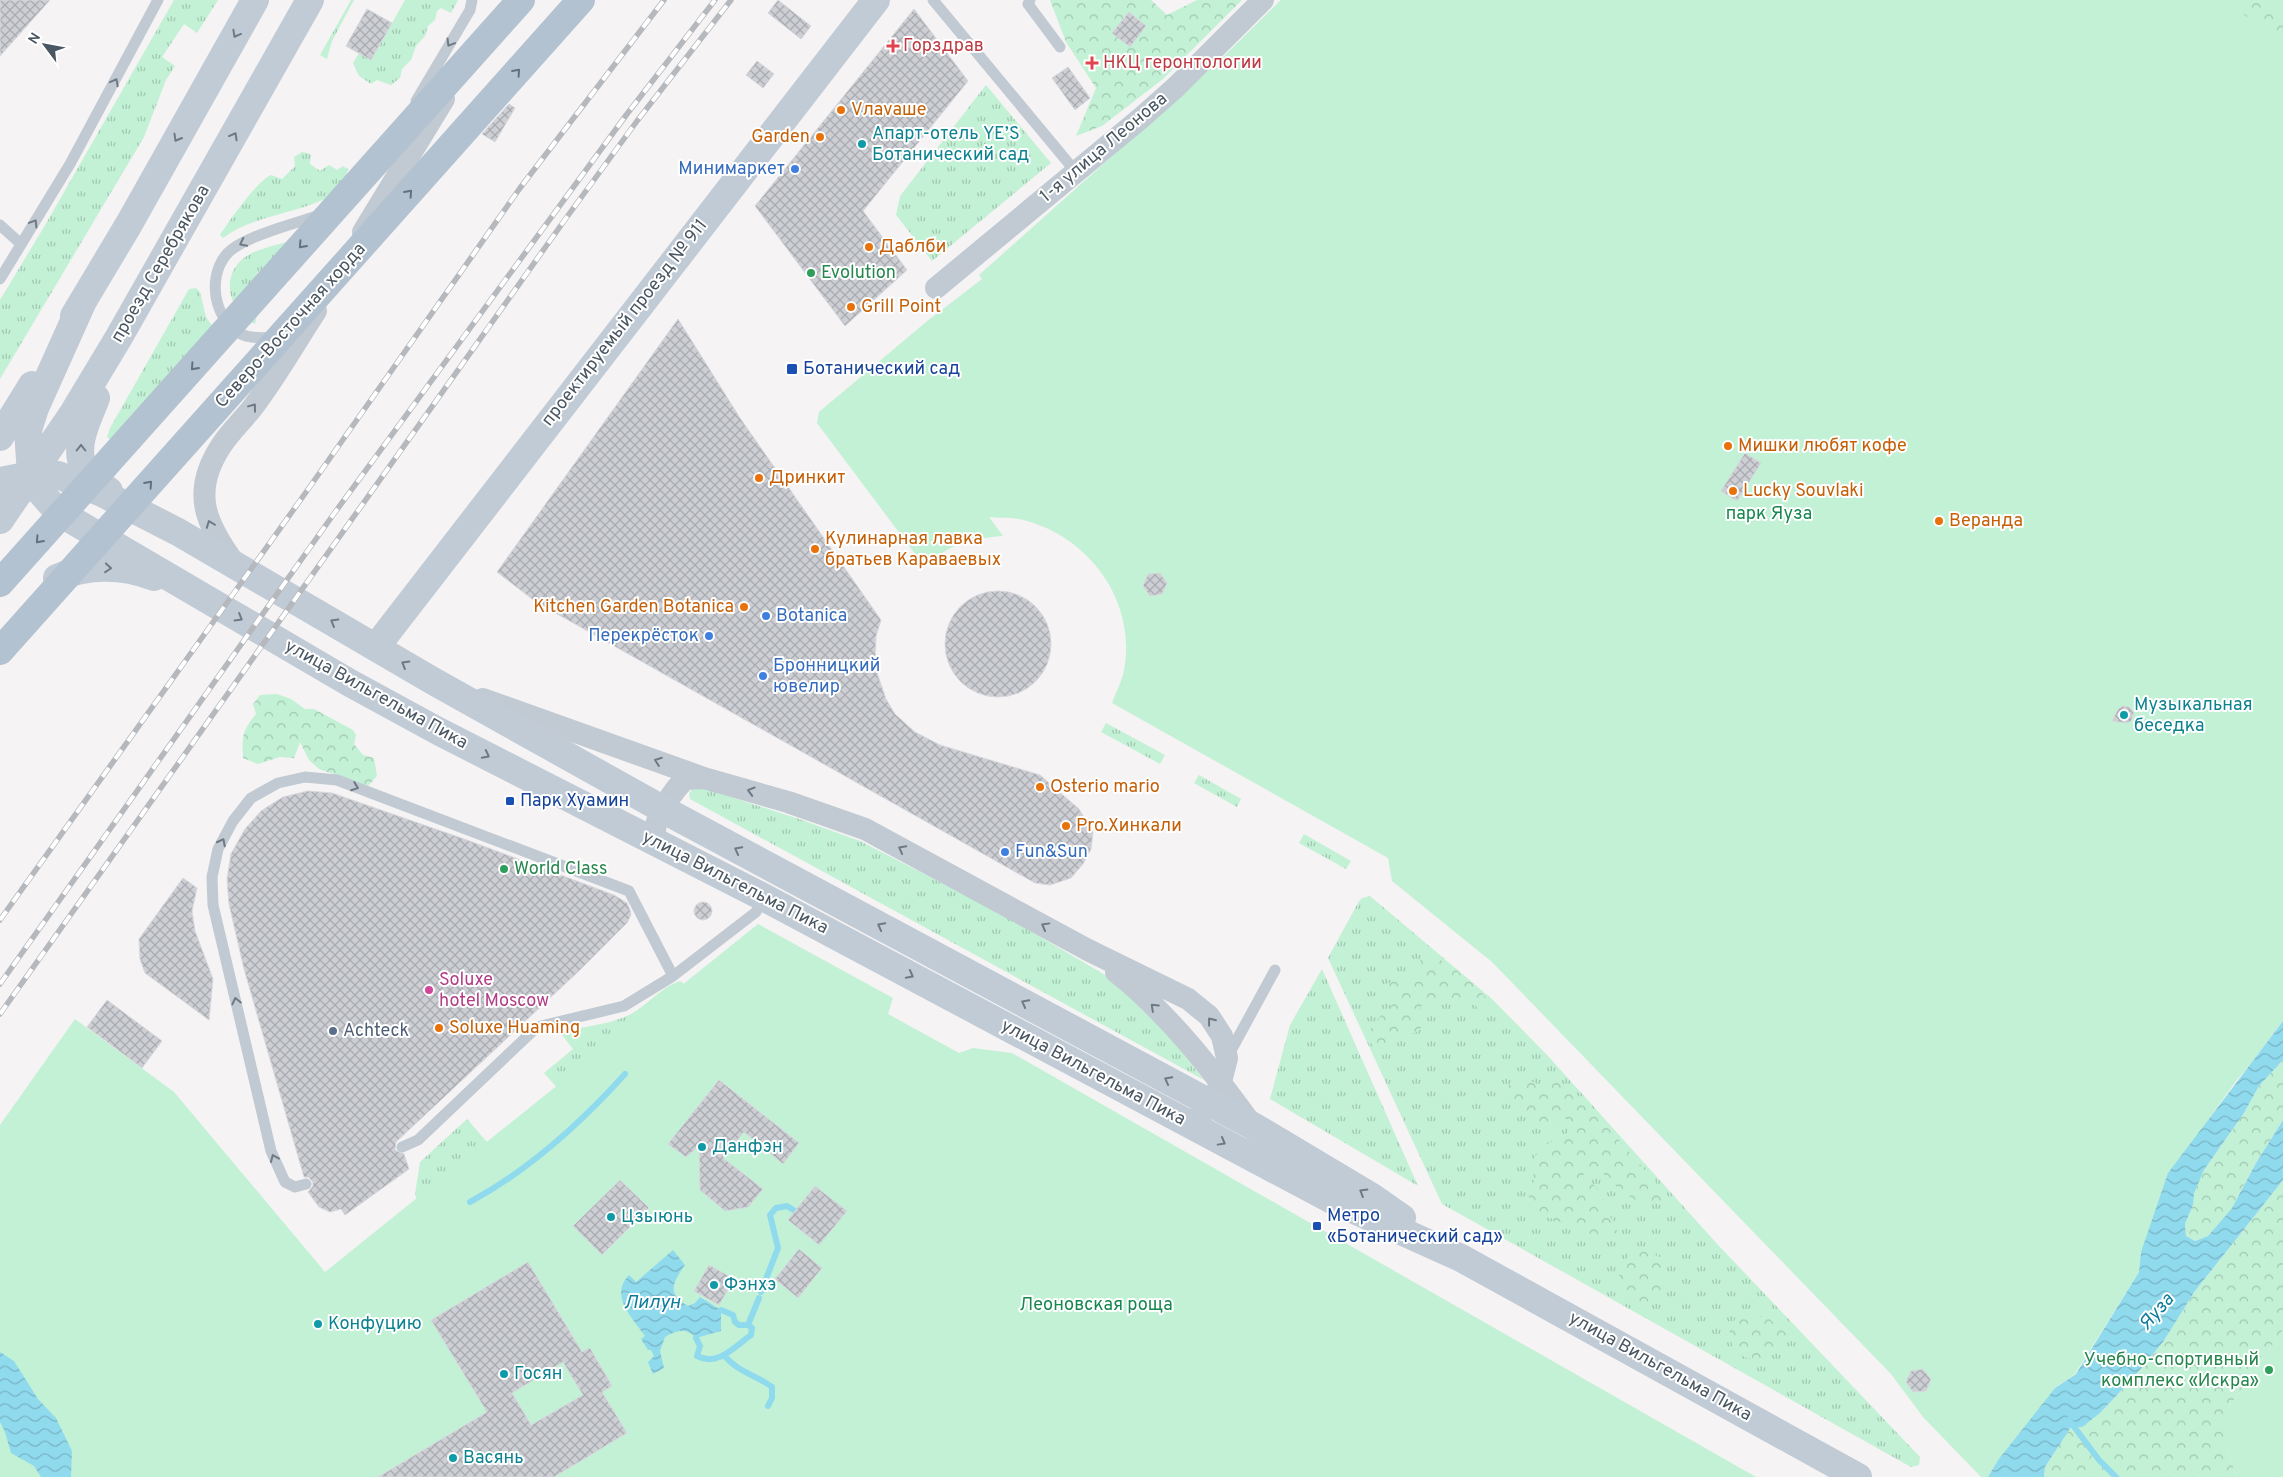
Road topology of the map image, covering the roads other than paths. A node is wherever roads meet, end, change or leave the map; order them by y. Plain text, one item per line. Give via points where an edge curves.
1 (158, 0) edge
2 (255, 0) edge
3 (310, 0) edge
4 (472, 0) edge
5 (504, 0) edge
6 (521, 0) edge
7 (581, 0) edge
8 (876, 0) edge
9 (933, 0) edge
10 (1030, 0) edge
11 (1262, 0) edge
12 (1060, 48) dead end
13 (1076, 172) junction
14 (0, 225) edge
15 (22, 244) junction
16 (0, 279) edge
17 (936, 288) dead end
18 (84, 301) junction
19 (315, 312) junction
20 (119, 337) junction
21 (0, 437) edge
22 (31, 475) junction
23 (0, 481) edge
24 (132, 508) junction
25 (0, 520) edge
26 (236, 565) junction
27 (0, 583) edge
28 (198, 593) junction
29 (0, 637) edge
30 (376, 647) junction
31 (0, 651) edge
32 (433, 682) junction
33 (704, 778) junction
34 (664, 810) junction
35 (662, 846) junction
36 (763, 897) junction
37 (1088, 950) junction
38 (1274, 970) dead end
39 (673, 976) junction
40 (1227, 1058) junction
41 (1216, 1093) junction
42 (1179, 1118) junction
43 (402, 1147) dead end
44 (306, 1184) dead end
45 (1461, 1258) junction
46 (1858, 1477) edge

15 -> 1 lane via 70,164
2 -> 18 main road
20 -> 3 main road, проезд Серебрякова
4 -> 19 lane via 470,10 406,117 362,188 351,200 329,212 249,239 226,254 216,271 215,295 222,317 241,334 281,337
5 - 19 street
6 -> 27 main road, bridge
31 -> 7 main road, Северо-Восточная хорда, bridge
8 - 30 main road, проектируемый проезд № 911
9 - 13 lane
10 - 12 lane via 1028,4
11 - 13 street, 1-я улица Леонова via 1176,87
13 - 17 street, 1-я улица Леонова
14 - 15 lane
15 - 16 lane
18 - 21 main road
18 - 22 main road, улица Вильгельма Пика via 28,430
26 -> 19 street via 216,538 206,513 204,490 208,467 222,444 254,406
20 - 22 main road, проезд Серебрякова
24 -> 20 main road via 86,471 81,461 81,440
22 - 23 main road, улица Вильгельма Пика
22 - 24 main road, улица Вильгельма Пика via 58,476
22 - 25 main road, проезд Серебрякова
22 - 28 main road, улица Вильгельма Пика via 52,505 70,519
24 - 26 main road, улица Вильгельма Пика
30 -> 26 main road, улица Вильгельма Пика
29 -> 28 main road via 38,590 80,569 142,572
28 -> 35 main road, улица Вильгельма Пика via 358,688
32 -> 30 main road, улица Вильгельма Пика
33 -> 32 street
32 - 34 main road, улица Вильгельма Пика
33 - 34 street via 686,779
37 -> 33 street via 865,830 788,802
34 - 35 street via 654,834
41 -> 34 main road, улица Вильгельма Пика
35 - 36 main road, улица Вильгельма Пика
36 - 39 lane via 756,912
36 -> 42 main road, улица Вильгельма Пика
40 -> 37 street via 1222,1036 1209,1016 1188,999
41 -> 37 street via 1166,1018
38 - 40 lane
39 - 43 lane via 624,1006 537,1027 418,1140
44 -> 39 lane via 295,1187 284,1182 271,1152 214,905 212,877 218,849 233,821 251,798 278,783 305,777 337,780 629,891
40 - 41 street
41 - 42 street via 1202,1115 1192,1119
45 -> 41 main road, улица Вильгельма Пика via 1372,1197 1253,1126
42 -> 45 main road, улица Вильгельма Пика via 1332,1200
45 - 46 main road, улица Вильгельма Пика

